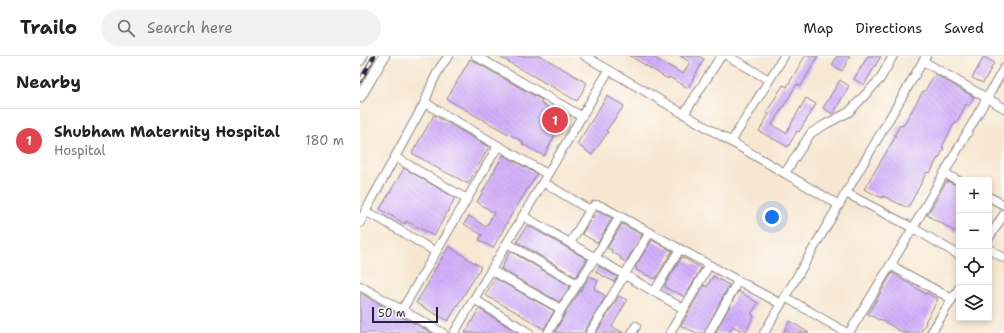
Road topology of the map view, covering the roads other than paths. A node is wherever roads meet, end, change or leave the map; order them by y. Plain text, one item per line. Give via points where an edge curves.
1 (362, 56) edge
2 (384, 56) edge
3 (449, 56) edge
4 (476, 56) edge
5 (586, 56) edge
6 (721, 56) edge
7 (728, 56) edge
8 (784, 56) edge
9 (893, 56) edge
10 (924, 59) edge
11 (360, 60) edge
12 (1004, 68) edge
13 (608, 70) junction
14 (769, 80) junction
15 (360, 97) edge
16 (987, 98) junction
17 (425, 102) junction
18 (1004, 108) edge
19 (684, 114) junction
20 (581, 116) junction
21 (731, 142) junction
22 (498, 146) junction
23 (395, 157) junction
24 (944, 172) junction
25 (785, 173) junction
26 (545, 178) junction
27 (956, 179) edge
28 (846, 193) junction
29 (467, 199) junction
30 (992, 199) edge
31 (839, 205) junction
32 (1004, 205) edge
33 (590, 210) junction
34 (365, 212) junction
35 (1004, 214) edge
36 (523, 216) junction
37 (620, 216) junction
38 (360, 223) edge
39 (913, 228) junction
40 (650, 232) junction
41 (992, 233) edge
42 (507, 243) junction
43 (570, 243) junction
44 (680, 249) junction
45 (992, 251) edge
46 (436, 252) junction
47 (956, 253) edge
48 (595, 258) junction
49 (1004, 258) edge
50 (709, 265) junction
51 (890, 265) junction
52 (491, 270) junction
53 (624, 274) junction
54 (738, 281) junction
55 (578, 284) junction
56 (360, 286) edge
57 (654, 292) junction
58 (956, 293) edge
59 (785, 297) junction
60 (474, 299) junction
61 (952, 299) junction
62 (781, 304) junction
63 (561, 309) junction
64 (684, 309) junction
65 (402, 310) junction
66 (443, 333) edge
67 (454, 333) edge
68 (529, 333) edge
69 (548, 333) edge
70 (590, 333) edge
71 (670, 333) edge
72 (709, 333) edge
73 (764, 333) edge
74 (848, 333) edge
75 (931, 333) edge

1 - 11 street
2 - 15 street
3 - 17 street via 433,81
4 - 20 street
5 - 13 street
6 - 19 street
7 - 14 street
8 - 14 street
9 - 25 street via 880,79 849,112 811,133
10 - 16 street
10 - 28 street
12 - 16 street
13 - 19 street
13 - 20 street
14 - 21 street
16 - 18 street
16 - 24 street
17 - 22 street
17 - 23 street
19 - 21 street
20 - 26 street
21 - 25 street
22 - 26 street
22 - 29 street
23 - 29 street
23 - 34 street
24 - 27 street
24 - 39 street
25 - 31 street
26 - 33 street
26 - 36 street
28 - 31 street
28 - 39 street
29 - 46 street
30 - 32 street
31 - 59 street
33 - 37 street via 592,206 597,205
33 - 43 street
34 - 38 street
34 - 46 street
35 - 41 street
36 - 42 street
36 - 43 street
37 - 40 street
37 - 48 street
39 - 47 street
39 - 51 street
40 - 44 street
40 - 53 street
42 - 52 street
42 - 55 street
43 - 48 street
44 - 50 street
44 - 57 street
45 - 49 street
46 - 65 street
48 - 53 street
48 - 55 street
50 - 54 street
50 - 64 street
51 - 61 street
51 - 74 street
52 - 60 street
52 - 63 street
53 - 57 street
53 - 70 street
54 - 62 street
54 - 72 street
55 - 63 street
56 - 65 street
57 - 64 street
58 - 61 street
59 - 62 street
59 - 74 street
60 - 67 street
60 - 68 street
61 - 75 street
62 - 73 street
63 - 69 street
64 - 71 street
65 - 66 street

